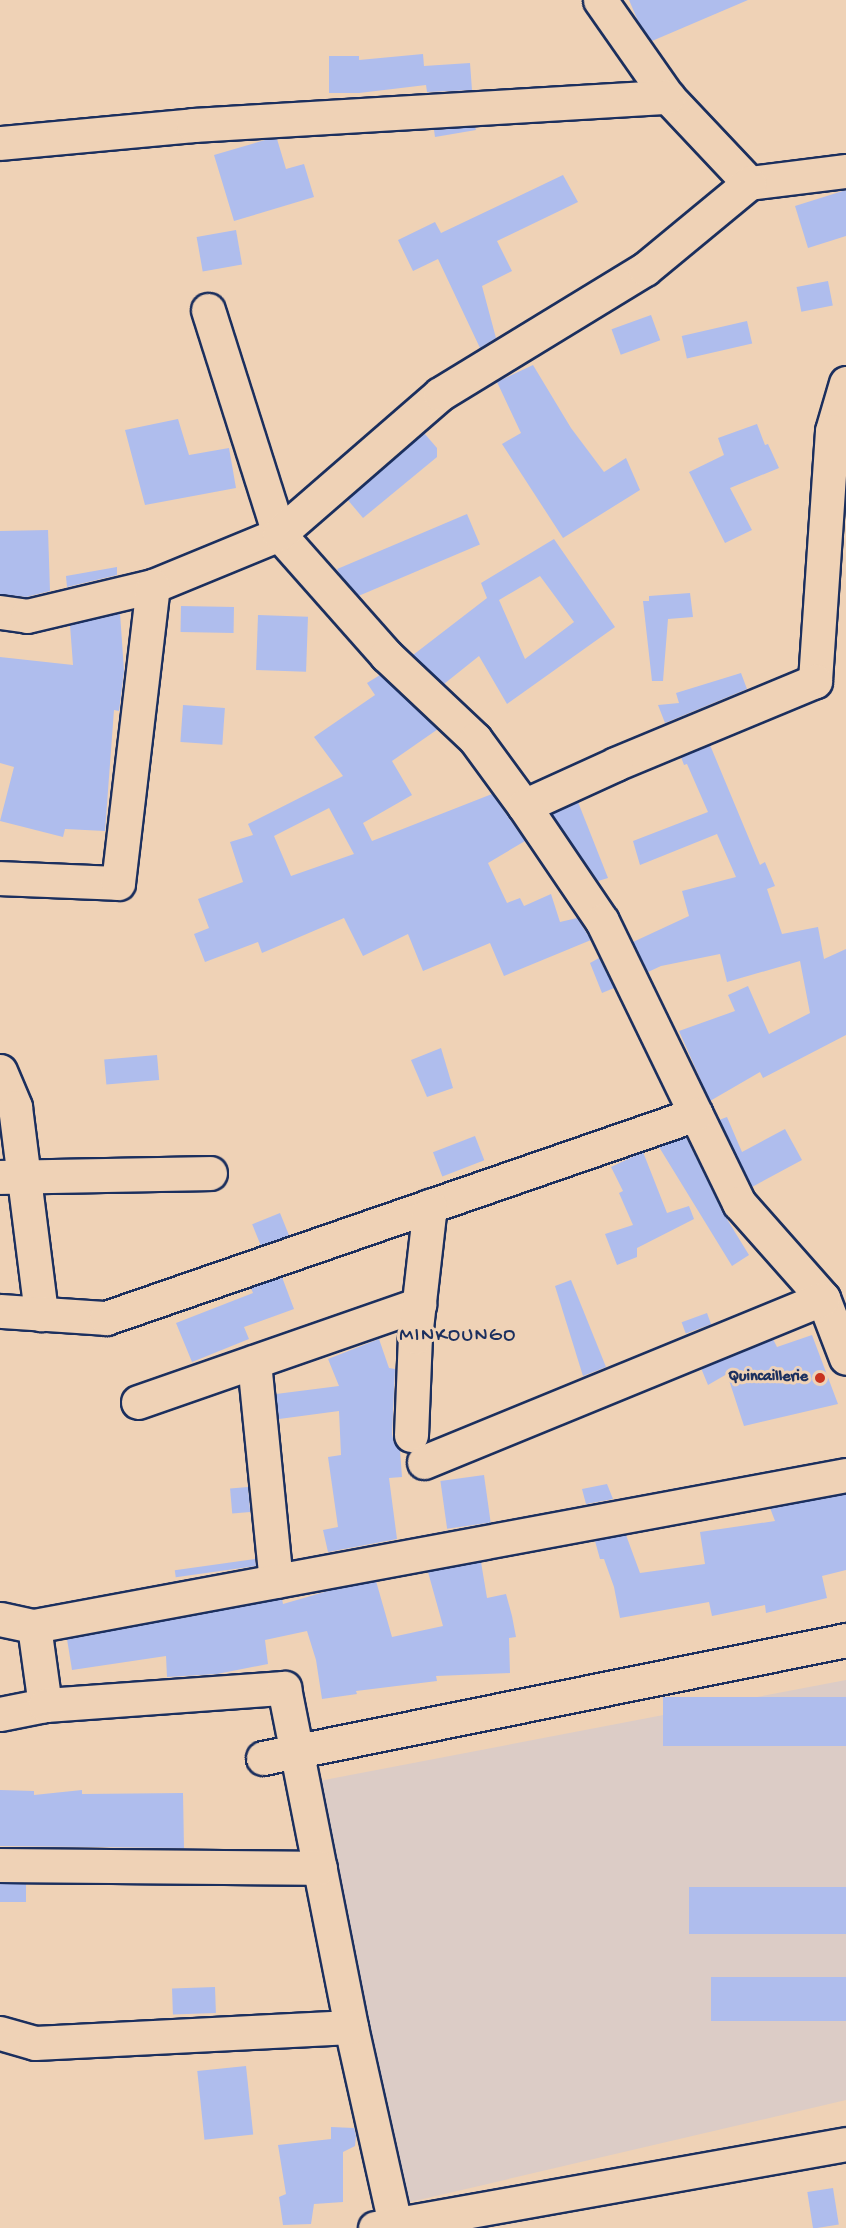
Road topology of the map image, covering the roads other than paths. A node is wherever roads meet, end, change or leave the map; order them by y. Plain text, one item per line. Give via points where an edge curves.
1 (575, 0) edge
2 (603, 4) edge
3 (668, 98) junction
4 (0, 143) edge
5 (846, 171) edge
6 (749, 183) junction
7 (208, 310) dead end
8 (846, 383) edge
9 (279, 534) junction
10 (153, 586) junction
11 (0, 612) edge
12 (525, 806) junction
13 (0, 878) edge
14 (0, 1071) edge
15 (696, 1114) junction
16 (210, 1173) dead end
17 (12, 1177) edge
18 (430, 1206) junction
19 (822, 1298) junction
20 (418, 1304) junction
21 (0, 1311) edge
22 (41, 1314) junction
23 (846, 1358) edge
24 (254, 1362) junction
25 (138, 1402) dead end
26 (846, 1475) edge
27 (276, 1581) junction
28 (9, 1615) edge
29 (846, 1640) edge
30 (45, 1705) junction
31 (0, 1714) edge
32 (297, 1750) junction
33 (263, 1758) dead end
34 (0, 1865) edge
35 (320, 1868) junction
36 (351, 2026) junction
37 (0, 2033) edge
38 (846, 2144) edge
39 (384, 2226) edge

1 - 2 street
2 - 3 street
3 - 4 street via 194,125
3 - 6 street
5 - 6 street
6 - 9 street via 645,269 440,394
7 - 9 street
8 - 12 street via 832,431 815,681
9 - 10 street
9 - 12 street via 386,655 475,739
10 - 11 street via 27,616
10 - 13 street via 118,883
12 - 15 street via 602,921
14 - 17 street via 15,1107
15 - 18 street
15 - 19 street via 739,1203
16 - 17 street
17 - 22 street
18 - 20 street
18 - 22 street via 106,1318
19 - 20 street via 418,1448
19 - 23 street
20 - 24 street
21 - 22 street
24 - 25 street
24 - 27 street
26 - 27 street
27 - 28 street
28 - 30 street
29 - 32 street
30 - 31 street
30 - 32 street via 284,1689
32 - 33 street
32 - 35 street
34 - 35 street
35 - 36 street
36 - 37 street via 35,2043
36 - 39 street
38 - 39 street

